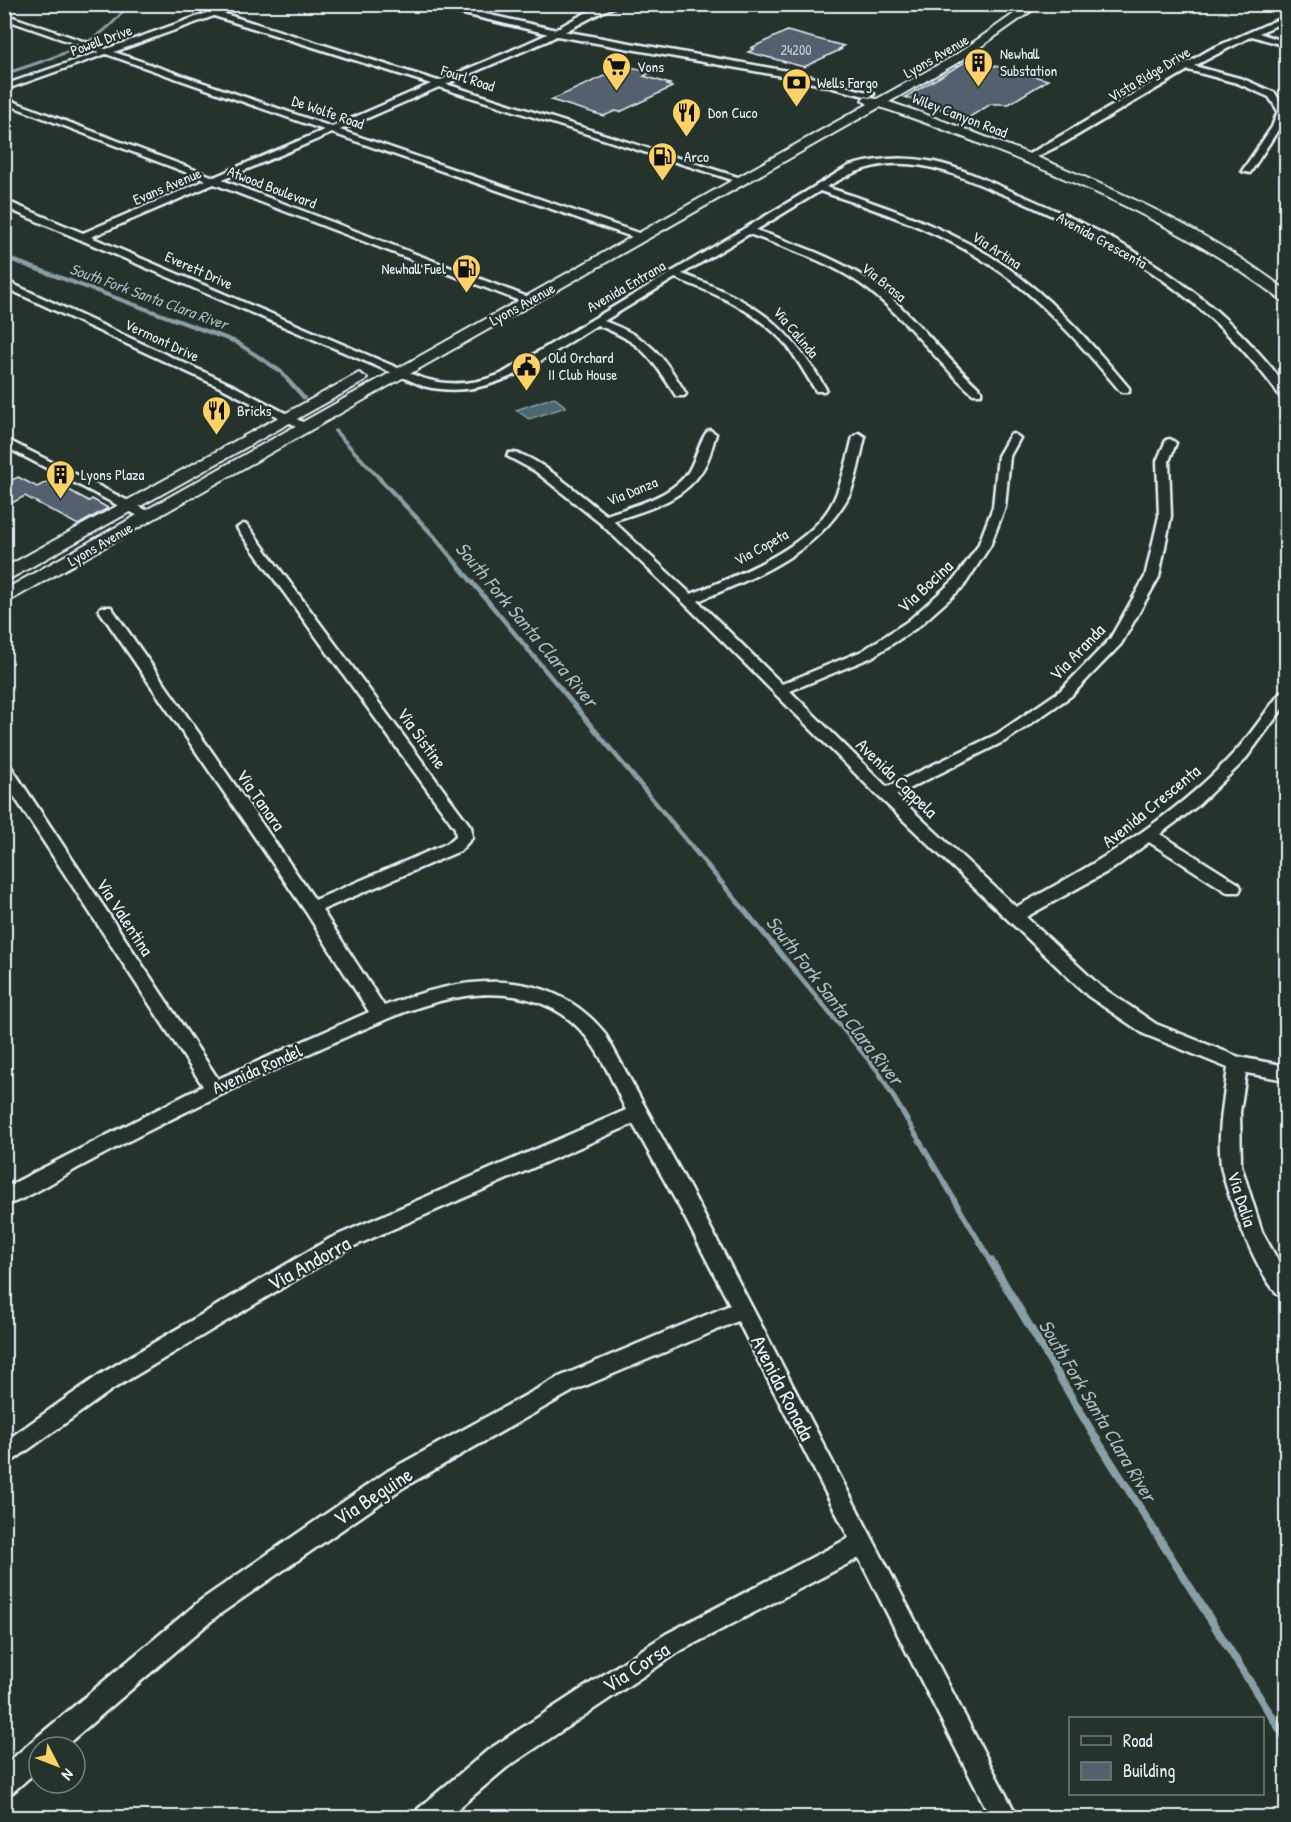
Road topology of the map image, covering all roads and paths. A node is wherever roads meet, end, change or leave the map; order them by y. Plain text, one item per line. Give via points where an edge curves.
1 (185, 4) edge
2 (240, 4) edge
3 (425, 4) edge
4 (618, 4) edge
5 (1016, 4) edge
6 (1036, 4) edge
7 (214, 14) junction
8 (4, 16) edge
9 (1287, 18) edge
10 (557, 33) junction
11 (1252, 34) junction
12 (1287, 44) edge
13 (107, 52) junction
14 (1187, 67) junction
15 (438, 84) junction
16 (4, 88) edge
17 (873, 98) junction
18 (4, 100) edge
19 (333, 130) junction
20 (782, 142) junction
21 (1033, 155) junction
22 (874, 162) joint
23 (756, 171) junction
24 (1247, 171) dead end
25 (724, 174) junction
26 (742, 180) junction
27 (214, 181) junction
28 (819, 188) junction
29 (4, 203) edge
30 (748, 230) junction
31 (624, 231) junction
32 (84, 236) junction
33 (641, 237) junction
34 (675, 275) junction
35 (1287, 281) edge
36 (4, 283) edge
37 (511, 294) junction
38 (1287, 297) edge
39 (529, 301) junction
40 (595, 321) junction
41 (382, 366) junction
42 (401, 374) junction
43 (820, 389) dead end
44 (1125, 390) dead end
45 (977, 392) dead end
46 (680, 394) dead end
47 (1287, 397) edge
48 (288, 417) junction
49 (306, 427) junction
50 (710, 434) dead end
51 (859, 437) dead end
52 (1014, 438) dead end
53 (4, 441) edge
54 (1170, 443) dead end
55 (513, 456) dead end
56 (129, 507) junction
57 (148, 516) junction
58 (604, 520) junction
59 (243, 528) dead end
60 (4, 576) edge
61 (4, 598) edge
62 (689, 600) junction
63 (106, 609) dead end
64 (780, 690) junction
65 (1287, 695) edge
66 (4, 768) edge
67 (885, 794) junction
68 (1149, 835) junction
69 (1233, 888) dead end
70 (312, 908) junction
71 (1014, 916) junction
72 (526, 991) joint
73 (380, 1015) junction
74 (1238, 1064) junction
75 (1287, 1072) edge
76 (214, 1088) junction
77 (637, 1114) junction
78 (4, 1198) edge
79 (1287, 1290) edge
80 (742, 1310) junction
81 (4, 1456) edge
82 (863, 1544) junction
83 (59, 1735) edge
84 (27, 1763) edge
85 (4, 1783) edge
86 (427, 1818) edge
87 (1005, 1818) edge

1 - 7 street, Fourl Road
2 - 7 street, Powell Drive
3 - 10 street, Wiley Canyon Road
4 - 10 street, Evans Avenue
5 - 17 main road, Lyons Avenue
6 - 17 main road, Lyons Avenue via 958,58
7 - 13 street, Powell Drive
7 - 15 street, Fourl Road
8 - 13 street, De Wolfe Road
9 - 11 street, Vista Ridge Drive
10 - 15 street, Evans Avenue
10 - 17 street, Wiley Canyon Road
11 - 12 street
11 - 14 street, Vista Ridge Drive
13 - 16 street, Powell Drive
13 - 19 street, De Wolfe Road
14 - 21 street, Vista Ridge Drive
14 - 24 street via 1272,94 1282,111
15 - 19 street, Evans Avenue
15 - 25 street, Fourl Road
17 - 20 main road, Lyons Avenue
17 - 21 main road, Wiley Canyon Road via 946,118
17 - 23 main road, Lyons Avenue
18 - 27 street, Atwood Boulevard
19 - 27 street, Evans Avenue
19 - 31 street, De Wolfe Road
20 - 23 main road via 785,148 765,160
20 - 25 main road, Lyons Avenue
21 - 35 main road, Wiley Canyon Road via 1151,199 1224,239
21 - 38 main road, Wiley Canyon Road via 1169,220 1233,257
22 - 28 street, Avenida Entrana via 852,168
22 - 47 street, Avenida Crescenta via 916,162 949,169 1047,210 1131,254 1194,296 1243,342
23 - 26 main road, Lyons Avenue
25 - 26 street, Fourl Road
25 - 31 main road, Lyons Avenue
26 - 33 main road, Lyons Avenue
27 - 32 street, Evans Avenue
27 - 37 street, Atwood Boulevard
28 - 30 street, Avenida Entrana
28 - 44 street, Via Artina via 905,218 977,253 1015,278 1052,309
29 - 32 street, Everett Drive
30 - 34 street, Avenida Entrana
30 - 45 street, Via Brasa via 857,277 887,299
31 - 33 street, De Wolfe Road
31 - 37 main road, Lyons Avenue
32 - 41 street, Everett Drive
33 - 39 main road, Lyons Avenue
34 - 40 street, Avenida Entrana
34 - 43 street, Via Calinda via 739,300 760,313 783,335
36 - 48 street, Vermont Drive
37 - 39 street, Atwood Boulevard
37 - 41 main road, Lyons Avenue
39 - 42 main road, Lyons Avenue
40 - 42 street, Avenida Entrana via 506,376 484,384 442,387
40 - 46 street via 641,341 660,359
41 - 42 street, Avenida Entrana
41 - 48 main road, Lyons Avenue
42 - 49 main road, Lyons Avenue
48 - 49 street, Vermont Drive
48 - 56 main road, Lyons Avenue
49 - 57 main road, Lyons Avenue
50 - 58 street, Via Danza via 697,470 684,484 664,497
51 - 62 street, Via Copeta via 842,497 822,525 798,547 760,570
52 - 64 street, Via Bocina via 1004,456 999,507 984,546 959,583 913,624 867,654
53 - 56 street
54 - 67 street, Via Aranda via 1163,461 1165,516 1152,577 1116,641 1066,693 1002,737
55 - 58 street, Avenida Cappela via 539,468
56 - 57 street
56 - 60 main road, Lyons Avenue
57 - 61 main road, Lyons Avenue
58 - 62 street, Avenida Cappela
59 - 70 street, Via Sistine via 463,827 464,838 454,847
62 - 64 street, Avenida Cappela
63 - 70 street, Via Tanara
64 - 67 street, Avenida Cappela
65 - 68 street, Avenida Crescenta via 1239,757 1191,803
66 - 76 street, Via Valentina
67 - 71 street, Avenida Cappela
68 - 69 street
68 - 71 street, Avenida Crescenta via 1108,864
70 - 73 street, Via Tanara
71 - 74 street, Avenida Cappela via 1094,992 1150,1029
72 - 73 street, Avenida Rondel via 501,987 466,989
72 - 77 street, Avenida Ronada via 551,999 579,1016 603,1042
73 - 76 street, Avenida Rondel
74 - 75 street, Avenida Cappela
74 - 79 street, Via Dalia via 1231,1112 1231,1165 1253,1233 1274,1275
76 - 78 street, Avenida Rondel
77 - 80 street, Avenida Ronada
77 - 81 street, Via Andorra via 338,1244 106,1382
80 - 82 street, Avenida Ronada
80 - 83 street, Via Beguine via 566,1384 396,1479 209,1608
82 - 86 street, Via Corsa via 674,1642 497,1759
82 - 87 street, Avenida Ronada
84 - 85 street

